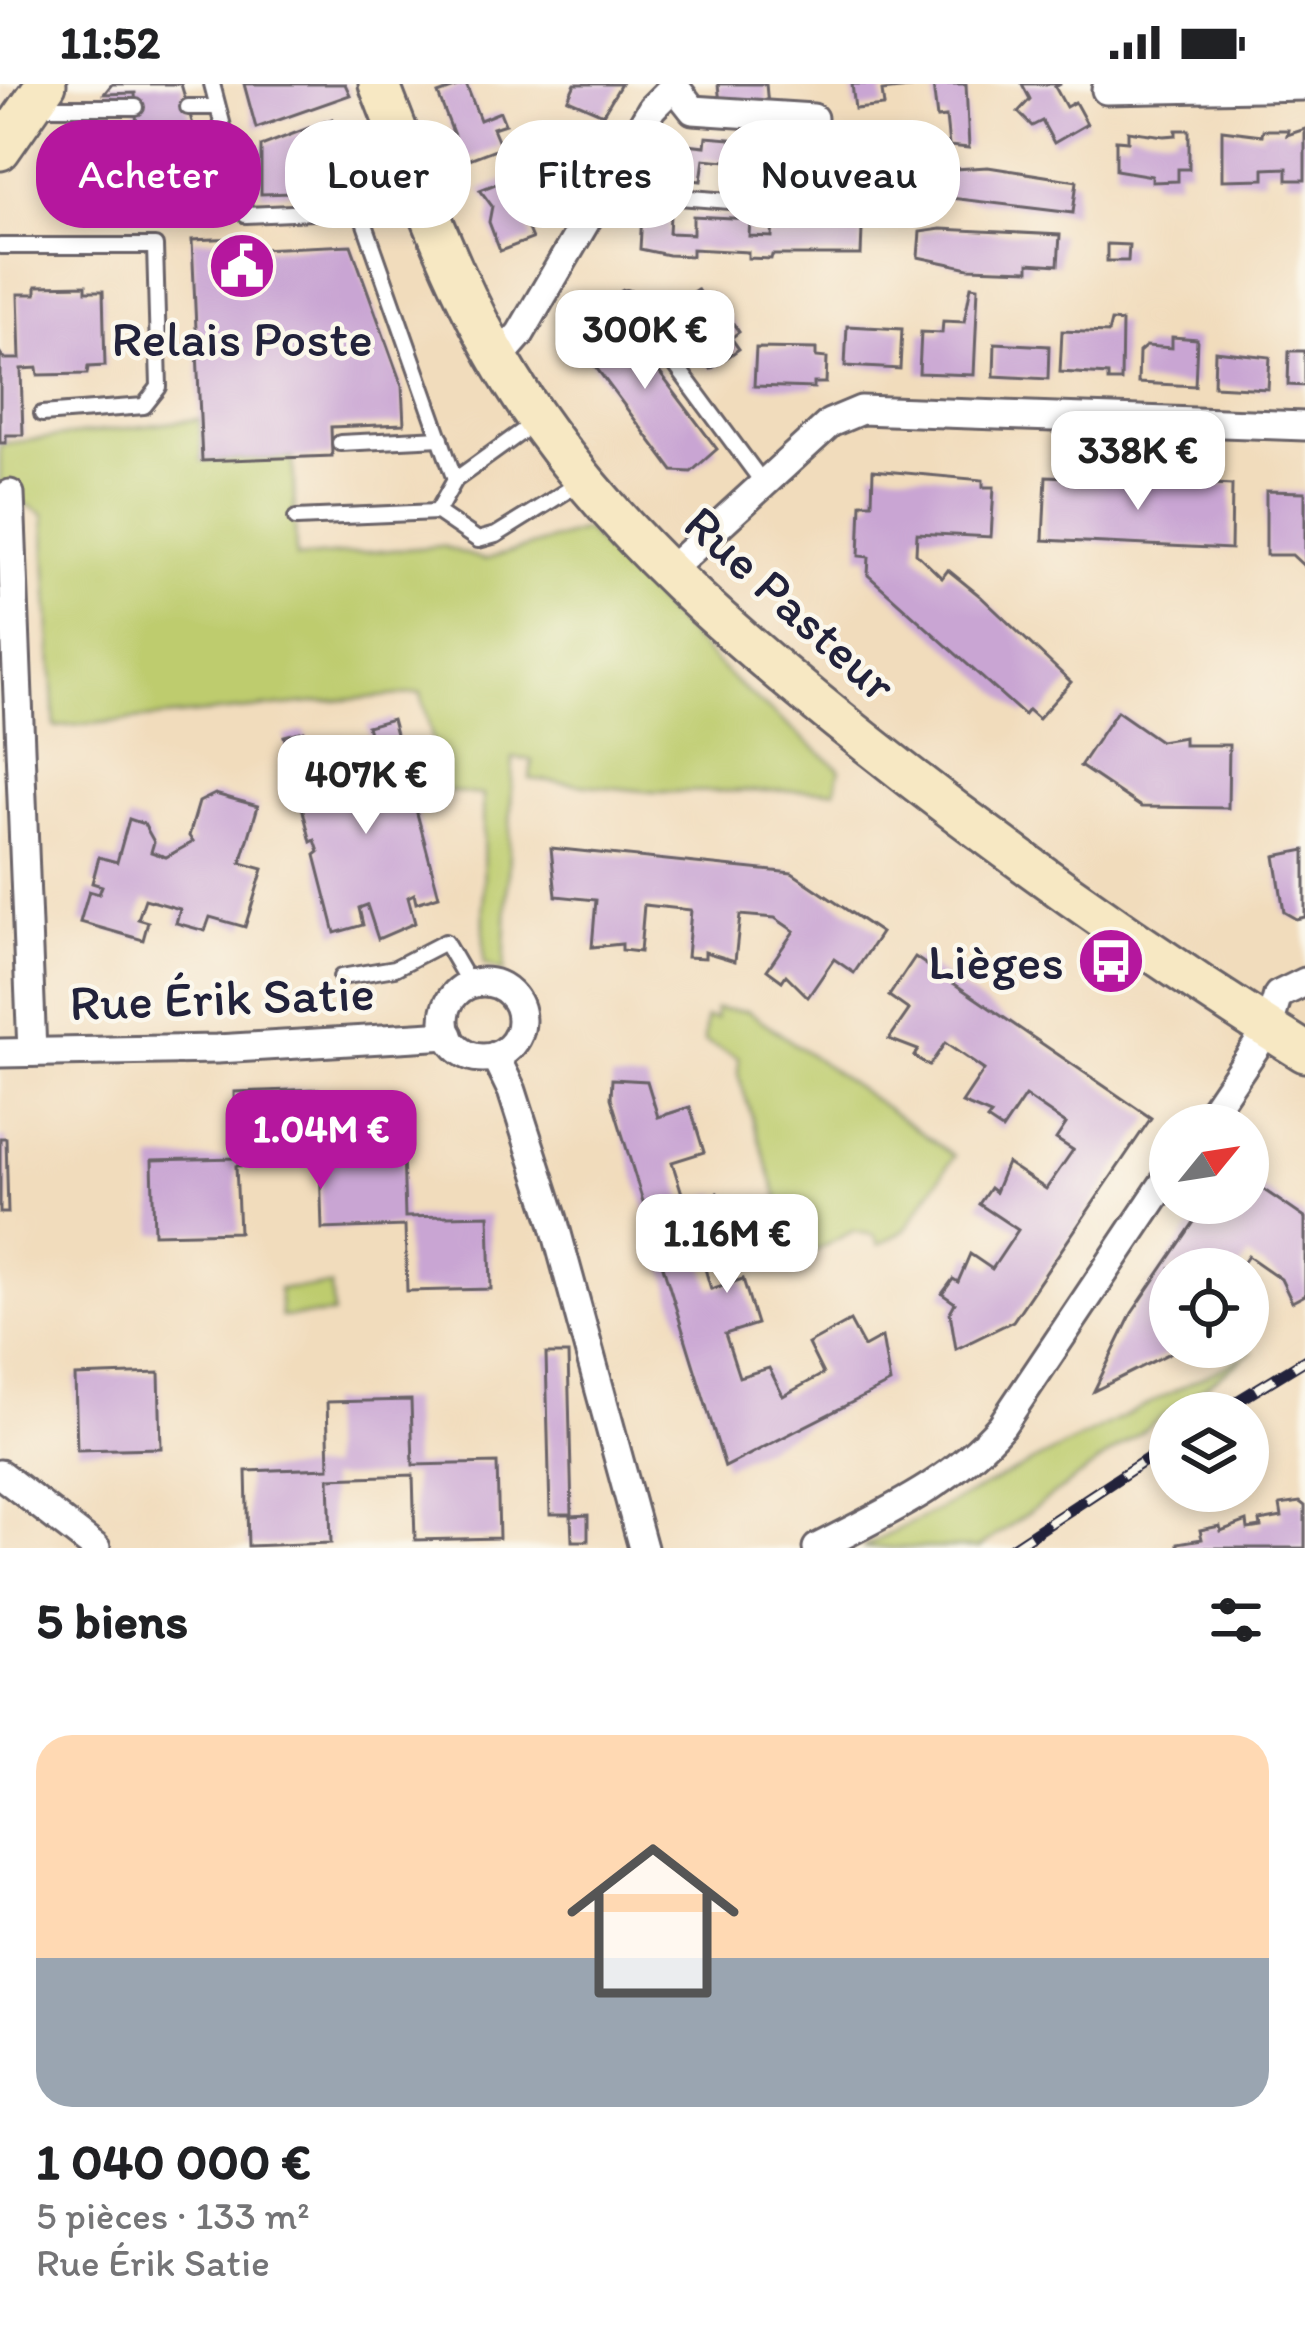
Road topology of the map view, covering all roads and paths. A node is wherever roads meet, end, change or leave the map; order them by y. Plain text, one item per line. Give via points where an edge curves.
1 (212, 84) edge
2 (379, 84) edge
3 (1219, 85) edge
4 (1305, 86) edge
5 (1106, 90) dead end
6 (38, 96) edge
7 (136, 107) dead end
8 (188, 107) dead end
9 (215, 107) junction
10 (813, 118) dead end
11 (393, 120) edge
12 (645, 120) edge
13 (0, 150) edge
14 (285, 213) edge
15 (366, 228) edge
16 (436, 228) edge
17 (583, 228) edge
18 (0, 246) edge
19 (626, 298) dead end
20 (497, 359) junction
21 (42, 414) dead end
22 (538, 420) junction
23 (1305, 427) edge
24 (441, 438) junction
25 (340, 443) dead end
26 (455, 480) junction
27 (584, 481) junction
28 (763, 483) junction
29 (10, 494) dead end
30 (437, 512) junction
31 (296, 518) dead end
32 (669, 571) junction
33 (341, 977) dead end
34 (1305, 982) edge
35 (470, 985) junction
36 (1268, 1028) junction
37 (448, 1035) junction
38 (32, 1052) junction
39 (1305, 1052) edge
40 (0, 1053) edge
41 (495, 1056) junction
42 (1217, 1104) edge
43 (1149, 1206) edge
44 (0, 1474) edge
45 (96, 1548) edge
46 (643, 1548) edge
47 (817, 1548) edge

1 - 9 lane
2 - 11 street, Rue Pasteur
3 - 4 street
3 - 5 street
6 - 7 lane
6 - 13 street
8 - 9 lane
9 - 14 lane via 246,215
10 - 12 street via 693,110 674,86
15 - 24 lane
16 - 20 street, Rue Pasteur
17 - 20 street
18 - 21 lane via 154,245 159,387 143,406
19 - 28 lane
20 - 22 street, Rue Pasteur
22 - 26 lane
22 - 27 street, Rue Pasteur
23 - 28 street via 862,410 830,423
24 - 25 lane
24 - 26 lane
26 - 30 lane
27 - 30 lane via 478,540
27 - 32 street, Rue Pasteur
28 - 32 street
29 - 38 street
30 - 31 lane
32 - 36 street, Rue Pasteur via 781,674 975,829
33 - 35 lane via 395,968 445,942
34 - 36 street via 1278,995
35 - 37 street via 446,1011
35 - 41 street via 497,985 517,1003 520,1028
36 - 39 street, Rue Pasteur
36 - 42 street
37 - 38 street, Rue Érik Satie
37 - 41 street via 463,1052
38 - 40 street, Rue Érik Satie
41 - 46 street via 553,1220
43 - 47 street via 970,1462
44 - 45 street

